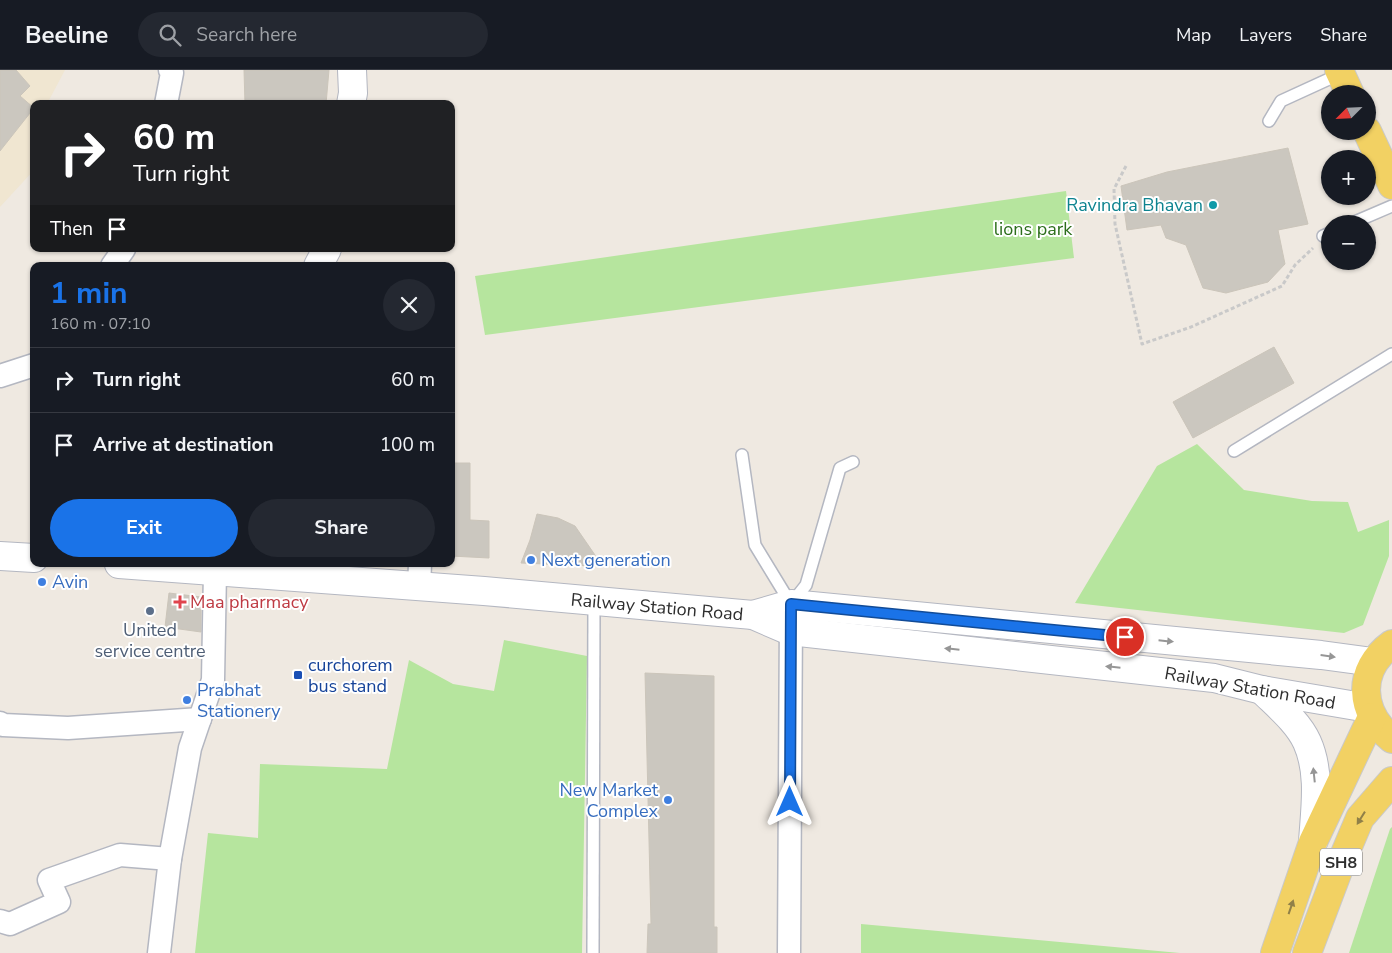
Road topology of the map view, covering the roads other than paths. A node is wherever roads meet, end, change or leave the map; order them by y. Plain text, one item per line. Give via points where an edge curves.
1 (170, 70) edge
2 (352, 70) edge
3 (1343, 79) edge
4 (167, 100) edge
5 (352, 100) edge
6 (1268, 121) dead end
7 (1371, 140) edge
8 (1392, 185) edge
9 (1392, 206) edge
10 (1371, 215) edge
11 (1392, 354) edge
12 (30, 366) edge
13 (0, 376) edge
14 (1234, 452) dead end
15 (742, 454) dead end
16 (853, 462) dead end
17 (0, 556) edge
18 (30, 558) edge
19 (170, 567) edge
20 (215, 571) junction
21 (420, 575) edge
22 (594, 601) junction
23 (791, 604) junction
24 (753, 615) junction
25 (790, 631) junction
26 (1383, 653) edge
27 (1262, 690) junction
28 (1370, 713) junction
29 (200, 720) junction
30 (0, 723) edge
31 (1392, 739) edge
32 (1392, 781) edge
33 (1313, 842) junction
34 (170, 859) junction
35 (0, 921) edge
36 (159, 953) edge
37 (593, 953) edge
38 (789, 953) edge
39 (1275, 953) edge
40 (1307, 953) edge

1 - 4 street
2 - 5 street
3 - 6 lane via 1281,100
7 - 8 main road
9 - 10 lane
11 - 14 lane
12 - 13 street
15 - 23 lane via 755,545
16 - 23 lane via 840,468 806,585
17 - 18 street
19 - 20 street, Railway Station Road
20 - 21 street, Railway Station Road
20 - 29 street via 213,680
21 - 22 street, Railway Station Road
22 - 24 street, Railway Station Road
22 - 37 lane
23 - 24 street
23 - 25 street
23 -> 26 street via 1321,654
24 - 25 street, Railway Station Road
27 -> 25 street, Railway Station Road via 1214,678
25 - 38 street
26 - 28 main road via 1367,677
27 - 28 street, Railway Station Road
33 -> 27 street via 1316,788 1313,760 1306,741
28 - 31 main road via 1380,730
28 - 33 main road, SH8
29 - 30 street via 68,728
29 - 34 street via 190,748
32 -> 40 main road, SH8 via 1360,818
39 -> 33 main road, SH8
34 - 35 street via 120,855 49,880 59,902 10,924
34 - 36 street

